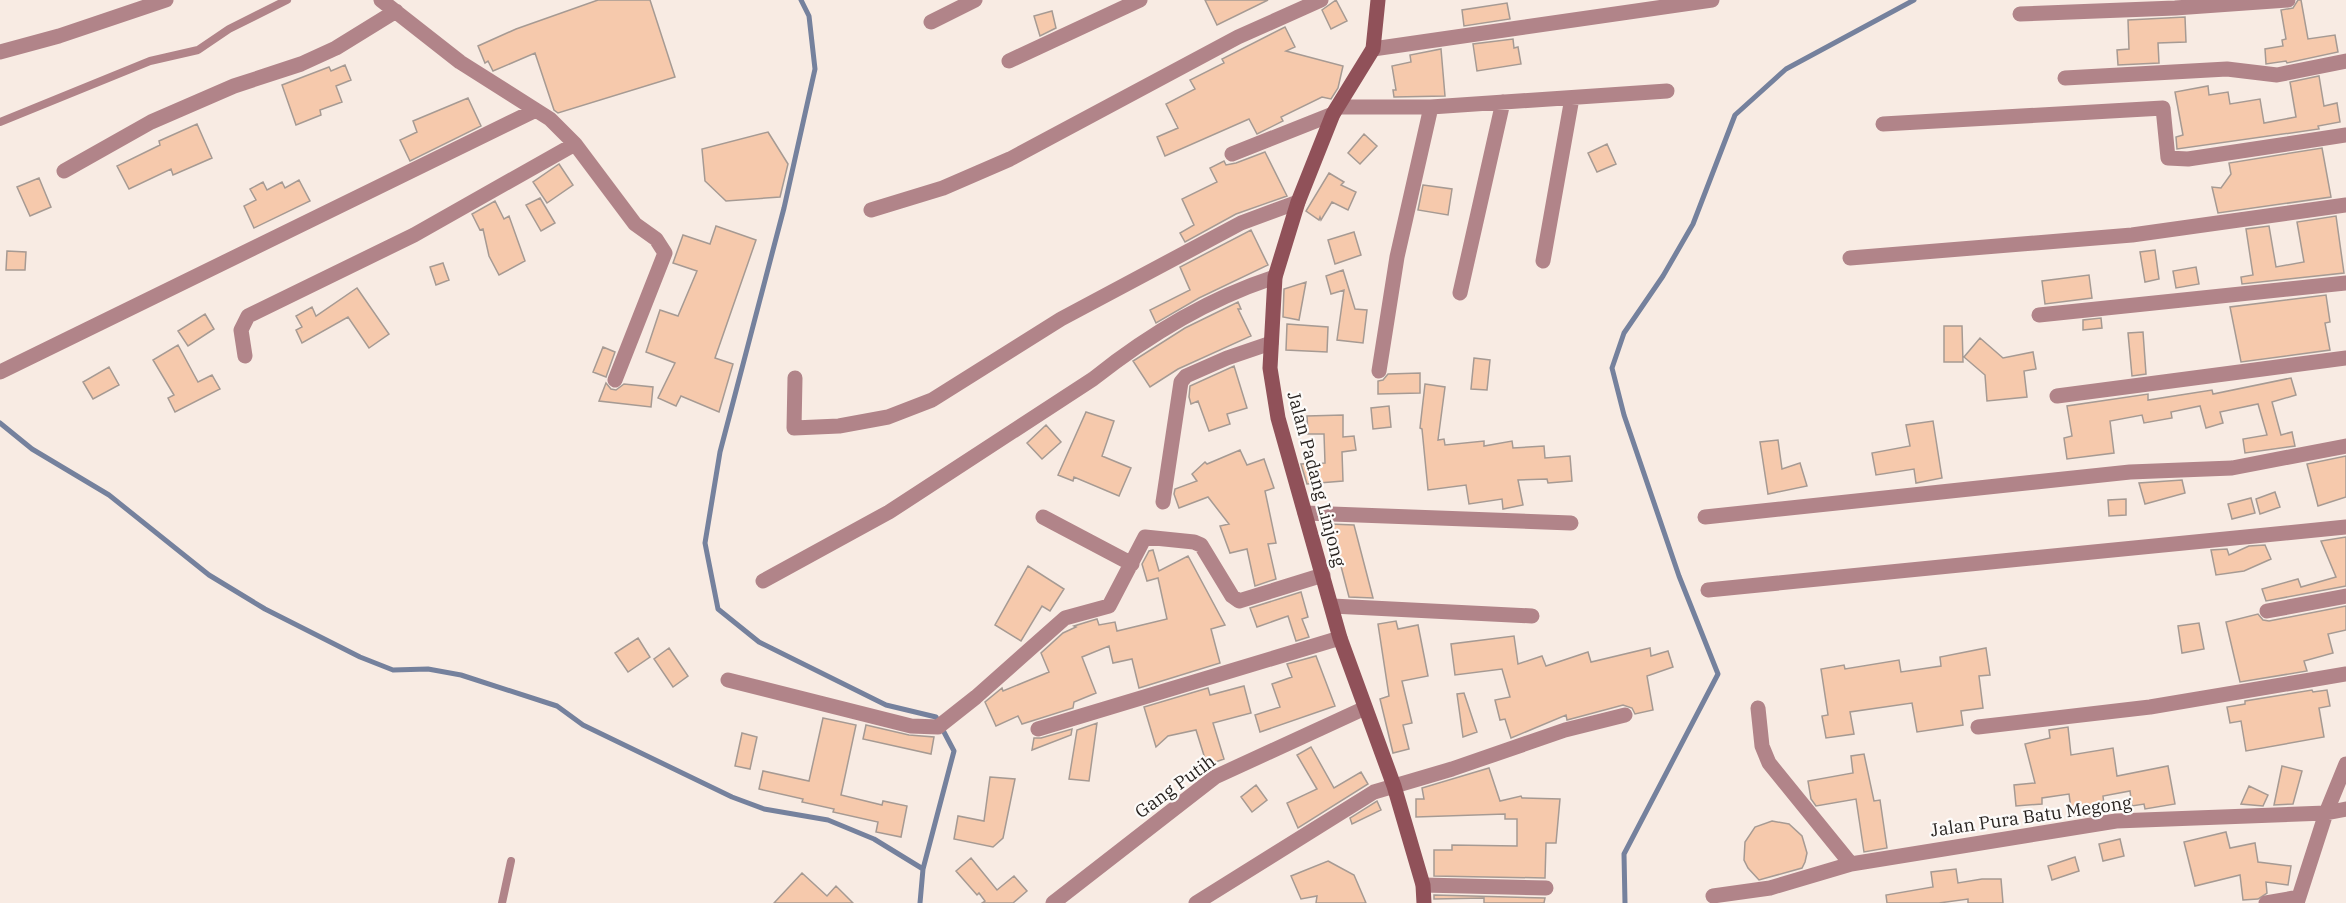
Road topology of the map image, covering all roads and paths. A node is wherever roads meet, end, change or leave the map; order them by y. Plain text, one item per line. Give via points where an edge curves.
1 (166, 0) edge
2 (287, 0) edge
3 (381, 0) edge
4 (975, 0) edge
5 (1140, 0) edge
6 (1321, 0) edge
7 (1378, 0) edge
8 (1712, 0) edge
9 (2288, 0) edge
10 (396, 11) junction
11 (2020, 14) dead end
12 (931, 22) dead end
13 (1373, 49) junction
14 (0, 52) edge
15 (1009, 61) dead end
16 (2346, 61) edge
17 (2065, 78) dead end
18 (1667, 91) dead end
19 (1572, 98) junction
20 (1503, 102) junction
21 (1431, 107) junction
22 (536, 110) junction
23 (1336, 111) junction
24 (0, 122) edge
25 (1883, 124) dead end
26 (2346, 135) edge
27 (575, 144) junction
28 (1232, 154) dead end
29 (64, 171) dead end
30 (1298, 202) junction
31 (2346, 205) edge
32 (871, 210) dead end
33 (1850, 258) dead end
34 (1543, 261) dead end
35 (1275, 277) junction
36 (2346, 283) edge
37 (1460, 293) dead end
38 (2039, 315) dead end
39 (1271, 343) junction
40 (245, 357) dead end
41 (2346, 358) edge
42 (1379, 371) dead end
43 (0, 372) edge
44 (795, 378) dead end
45 (615, 380) dead end
46 (2057, 396) dead end
47 (2346, 446) edge
48 (1163, 502) dead end
49 (1305, 513) junction
50 (1043, 517) dead end
51 (1705, 517) dead end
52 (1571, 523) dead end
53 (2346, 526) edge
54 (1132, 564) junction
55 (1323, 575) junction
56 (763, 581) dead end
57 (1708, 590) dead end
58 (2346, 596) edge
59 (1332, 606) junction
60 (2266, 611) dead end
61 (1532, 616) dead end
62 (1340, 638) junction
63 (2346, 674) edge
64 (728, 680) dead end
65 (1365, 708) junction
66 (1758, 708) dead end
67 (1625, 714) dead end
68 (1978, 727) dead end
69 (1038, 729) dead end
70 (2346, 764) edge
71 (1394, 786) junction
72 (2346, 809) edge
73 (2326, 813) junction
74 (511, 861) dead end
75 (1851, 864) junction
76 (1423, 885) junction
77 (1546, 888) dead end
78 (1713, 896) dead end
79 (2298, 900) edge
80 (502, 903) edge
81 (1053, 903) edge
82 (1196, 903) edge
83 (1424, 903) edge
84 (2266, 903) edge

1 - 14 street
2 - 24 lane via 228,28 198,50 150,61
3 - 10 street
4 - 12 street
5 - 15 street
6 - 32 street via 1238,37 1010,159 943,188
7 - 13 street, Jalan Padang Linjong
8 - 13 street
9 - 11 street
10 - 22 street via 460,62
10 - 29 street via 336,48 151,122
13 - 23 street, Jalan Padang Linjong
16 - 17 street via 2277,75 2228,69
18 - 19 street
19 - 20 street
19 - 34 street
20 - 21 street
20 - 37 street
21 - 23 street
21 - 42 street via 1397,257
22 - 27 street
22 - 43 street
23 - 28 street
23 - 30 street, Jalan Padang Linjong
25 - 26 street via 2163,108 2168,159
27 - 40 street via 414,235 248,316 241,330
27 - 45 street via 635,224 656,239 664,253
30 - 35 street, Jalan Padang Linjong
30 - 44 street via 1241,223 1061,319 933,400 888,417 839,426 794,428
31 - 33 street via 2132,235
35 - 39 street, Jalan Padang Linjong
35 - 56 street via 1209,304 1121,357 889,512
36 - 38 street
39 - 48 street via 1227,358 1186,376 1181,382
39 - 49 street, Jalan Padang Linjong via 1270,368 1278,418
41 - 46 street
47 - 51 street via 2232,468 2130,472
49 - 52 street
49 - 55 street, Jalan Padang Linjong
50 - 54 street
53 - 57 street
54 - 55 street via 1145,537 1194,542 1206,550 1232,596 1239,601
54 - 64 street via 1108,606 1065,618 938,727 911,726
55 - 59 street, Jalan Padang Linjong
58 - 60 street
59 - 61 street
59 - 62 street, Jalan Padang Linjong
62 - 65 street, Jalan Padang Linjong
62 - 69 street
63 - 68 street via 2150,707
65 - 71 street, Jalan Padang Linjong
65 - 81 street, Gang Putih via 1215,777
66 - 75 street via 1762,746 1769,763
67 - 71 street
70 - 73 street
71 - 76 street, Jalan Padang Linjong
71 - 82 street via 1374,792
72 - 73 street, Jalan Pura Batu Megong
73 - 75 street, Jalan Pura Batu Megong via 2116,821
73 - 79 street
74 - 80 lane
75 - 78 street, Jalan Pura Batu Megong via 1770,888
76 - 77 street
76 - 83 street, Jalan Padang Linjong
79 - 84 street

